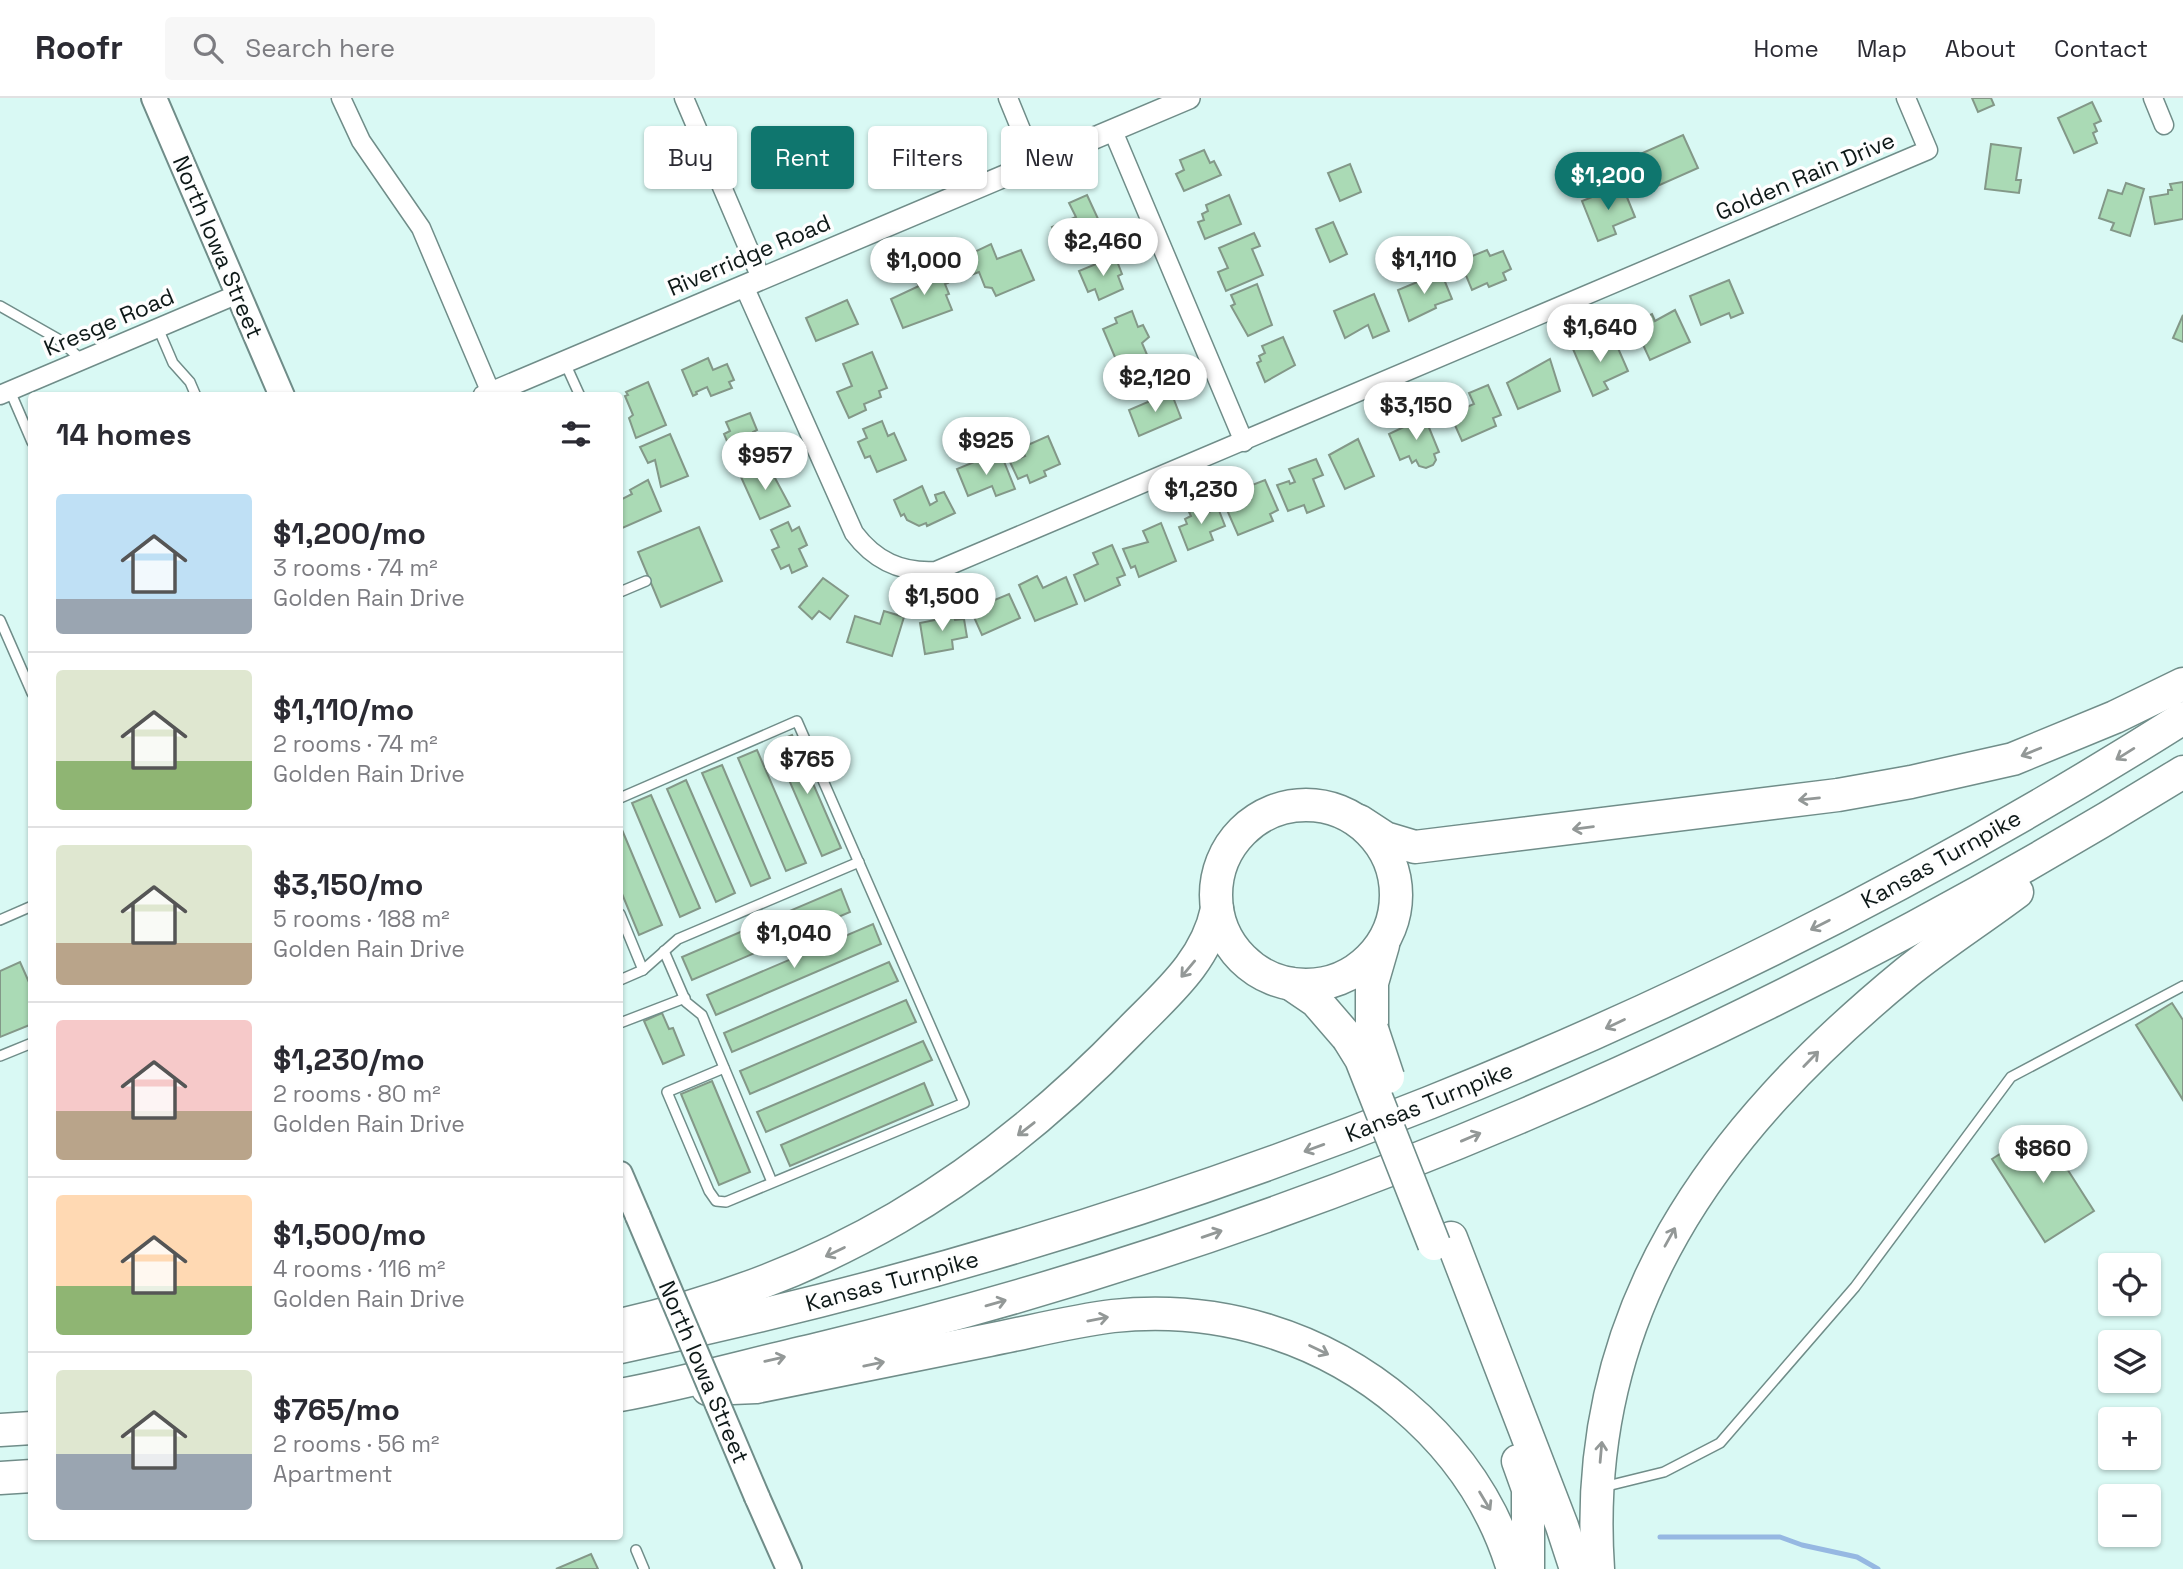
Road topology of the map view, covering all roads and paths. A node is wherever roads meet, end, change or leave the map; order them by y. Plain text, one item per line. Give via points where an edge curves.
1 (154, 98) edge
2 (341, 98) edge
3 (684, 98) edge
4 (1008, 98) edge
5 (1189, 98) edge
6 (1906, 98) edge
7 (2153, 98) edge
8 (2164, 125) dead end
9 (1020, 126) edge
10 (1113, 131) junction
11 (1098, 137) edge
12 (1001, 177) edge
13 (753, 282) junction
14 (238, 293) junction
15 (0, 306) edge
16 (158, 328) junction
17 (82, 360) junction
18 (565, 362) junction
19 (194, 392) edge
20 (280, 392) edge
21 (487, 392) edge
22 (493, 392) edge
23 (578, 392) edge
24 (5, 393) edge
25 (28, 436) edge
26 (1244, 442) junction
27 (646, 581) dead end
28 (623, 591) edge
29 (0, 620) edge
30 (28, 684) edge
31 (2183, 684) edge
32 (2183, 718) edge
33 (2183, 772) edge
34 (623, 796) edge
35 (2144, 796) junction
36 (1359, 821) junction
37 (859, 862) junction
38 (28, 908) edge
39 (1217, 909) junction
40 (0, 920) edge
41 (623, 921) edge
42 (1386, 937) junction
43 (664, 951) junction
44 (643, 970) junction
45 (623, 978) edge
46 (1291, 984) junction
47 (2183, 985) edge
48 (685, 998) junction
49 (623, 1022) edge
50 (1360, 1034) junction
51 (28, 1045) edge
52 (0, 1056) edge
53 (724, 1068) junction
54 (623, 1181) edge
55 (772, 1182) junction
56 (1442, 1241) junction
57 (623, 1324) edge
58 (623, 1346) edge
59 (628, 1393) edge
60 (28, 1428) edge
61 (0, 1430) edge
62 (28, 1476) edge
63 (0, 1478) edge
64 (1598, 1489) junction
65 (636, 1550) dead end
66 (644, 1569) edge
67 (789, 1569) edge
68 (1513, 1569) edge
69 (1528, 1569) edge
70 (1576, 1569) edge
71 (1598, 1569) edge

1 - 14 main road, North Iowa Street
2 - 21 street via 360,141 421,228
3 - 13 street
4 - 9 street
5 - 10 street, Riverridge Road
6 - 26 street, Golden Rain Drive via 1928,150
7 - 8 street
10 - 11 street, Riverridge Road
10 - 26 street
12 - 13 street, Riverridge Road
13 - 18 street, Riverridge Road
13 - 26 street, Golden Rain Drive via 850,526 866,548 907,570 946,569
14 - 16 street, Kresge Road
14 - 20 main road, North Iowa Street
15 - 17 lane via 58,339
16 - 17 street, Kresge Road
16 - 19 lane via 173,363
17 - 24 street, Kresge Road
18 - 22 street, Riverridge Road
18 - 23 lane
24 - 25 lane
27 - 28 lane
29 - 30 lane
31 -> 36 highway via 2013,759 1839,795 1415,847 1385,838
32 -> 58 highway, Kansas Turnpike via 1869,900 1668,1000 1452,1095 1253,1170 1077,1229 792,1308
33 - 35 highway, Kansas Turnpike
34 - 37 lane via 797,722
59 -> 35 highway, Kansas Turnpike via 1001,1301 1235,1226 1410,1162 1605,1080 1804,986 1978,894
64 -> 35 highway via 1606,1415 1632,1318 1677,1225 1717,1166 1789,1081 1908,971
36 - 39 highway via 1335,809 1309,804 1259,818 1238,835 1224,857 1216,882
36 - 42 highway via 1381,844 1395,874 1396,906
37 - 43 lane via 678,939
37 - 55 lane via 964,1103
38 - 40 lane
39 - 46 highway via 1225,936 1241,958 1264,975
39 -> 57 highway via 1204,949 1156,1004 1072,1090 954,1184 808,1265 719,1299
41 - 44 lane
42 - 46 highway via 1369,960 1346,976 1319,984
42 - 50 highway
43 - 44 lane
43 - 48 lane
44 - 45 lane
46 - 50 highway
47 - 64 lane via 2011,1077 1855,1287 1720,1443 1664,1472
48 - 49 lane
48 - 53 lane via 702,1015
50 - 56 highway, bridge via 1361,1059
51 - 52 lane
53 - 55 lane
53 - 55 lane via 667,1092 716,1201 726,1202
54 - 67 main road, North Iowa Street, bridge
56 - 69 highway via 1528,1489
56 - 70 highway
59 -> 68 highway via 755,1387 1112,1317 1175,1315 1227,1320 1328,1354 1419,1418 1472,1479 1496,1522
60 - 61 highway
62 - 63 highway
64 - 71 highway
65 - 66 lane

